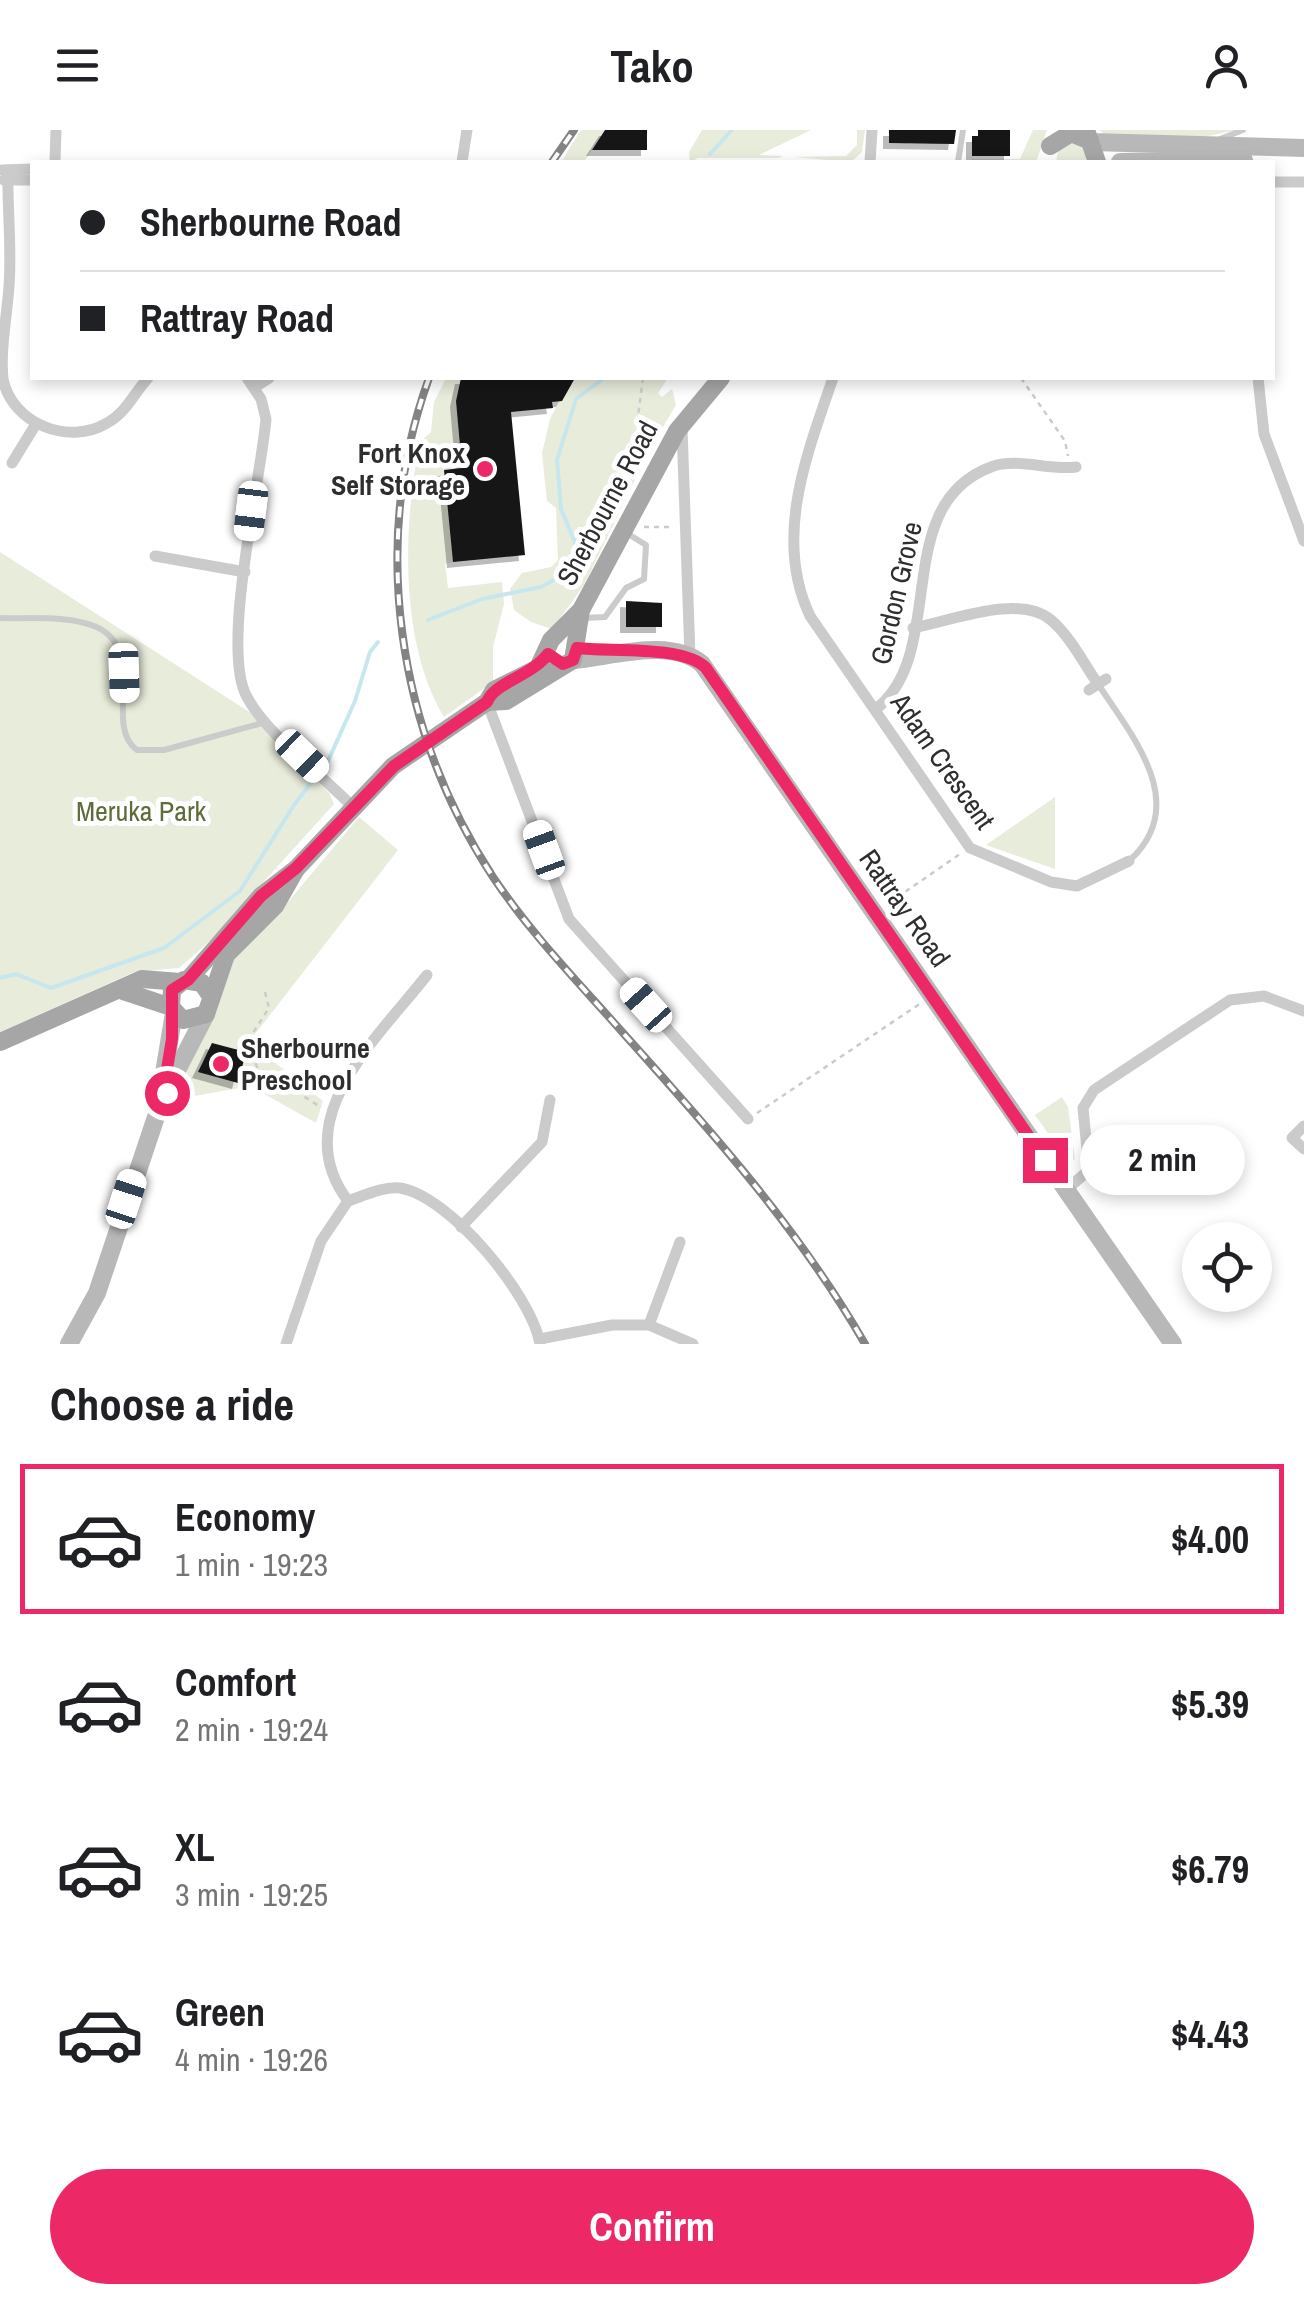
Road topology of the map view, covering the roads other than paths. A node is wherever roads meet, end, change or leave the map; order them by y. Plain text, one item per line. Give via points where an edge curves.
1 (56, 130) edge
2 (467, 130) edge
3 (872, 130) edge
4 (963, 130) edge
5 (1243, 130) edge
6 (1089, 138) edge
7 (1164, 148) junction
8 (1304, 148) edge
9 (1259, 150) edge
10 (1049, 151) edge
11 (1304, 159) edge
12 (55, 160) edge
13 (462, 160) edge
14 (870, 160) edge
15 (958, 160) edge
16 (1143, 160) edge
17 (30, 170) edge
18 (4, 175) edge
19 (30, 180) edge
20 (1275, 182) edge
21 (1304, 182) edge
22 (146, 380) edge
23 (719, 380) edge
24 (832, 380) edge
25 (1258, 380) edge
26 (251, 382) edge
27 (682, 423) junction
28 (36, 424) junction
29 (12, 463) dead end
30 (1076, 467) road end
31 (626, 527) junction
32 (1304, 541) edge
33 (155, 556) dead end
34 (245, 572) junction
35 (580, 614) junction
36 (0, 618) edge
37 (913, 628) junction
38 (570, 650) junction
39 (690, 656) junction
40 (1097, 684) joint
41 (487, 702) junction
42 (876, 709) junction
43 (267, 722) junction
44 (353, 807) junction
45 (1129, 861) joint
46 (296, 868) junction
47 (426, 975) dead end
48 (184, 981) junction
49 (123, 991) junction
50 (210, 995) junction
51 (172, 1010) junction
52 (1304, 1011) edge
53 (206, 1014) junction
54 (0, 1042) edge
55 (162, 1099) junction
56 (550, 1100) dead end
57 (748, 1119) road end
58 (1304, 1126) edge
59 (1304, 1149) edge
60 (1066, 1190) junction
61 (348, 1201) junction
62 (461, 1226) junction
63 (680, 1242) dead end
64 (649, 1325) junction
65 (540, 1342) edge
66 (69, 1344) edge
67 (286, 1344) edge
68 (693, 1344) edge
69 (1173, 1344) edge

1 - 12 street
2 - 13 street
3 - 14 street
4 - 15 lane
5 - 7 lane
6 - 7 street
6 - 10 main road via 1070,133
7 - 9 street
8 - 9 street
9 - 11 street
9 - 16 street
17 - 18 street
18 - 19 street
18 - 28 street via 9,282 3,380
20 - 21 street
22 - 28 street via 101,427 71,432
23 - 27 main road, Sherbourne Road
24 - 42 street, Adam Crescent via 795,501 796,576 810,616
25 - 32 street via 1264,434
26 - 34 street via 266,418
27 - 31 main road, Sherbourne Road
27 - 39 street
28 - 29 street
30 - 37 street, Gordon Grove via 1003,464 963,484 932,534
31 - 35 main road, Sherbourne Road
31 - 35 lane via 646,545 644,580 626,588 605,617
33 - 34 street
34 - 43 street via 240,676
35 - 38 main road, Sherbourne Road
36 - 43 lane via 83,623 113,640 122,659 127,740 136,750 164,750
37 - 40 street, Adam Crescent via 1018,608 1040,612 1058,626
37 - 42 street, Gordon Grove via 897,690
38 - 39 street
38 - 41 main road, Sherbourne Road via 506,701
38 - 41 main road, Sherbourne Road via 549,643 532,672 494,690
39 - 60 street, Rattray Road via 710,674
40 - 45 lane, Adam Crescent via 1154,778 1153,824
41 - 44 main road, Sherbourne Road via 403,758
41 - 57 street via 569,919
42 - 45 street, Adam Crescent via 970,848 1078,886
43 - 44 street
44 - 46 main road, Sherbourne Road
46 - 48 main road, Sherbourne Road via 261,896
46 - 50 main road, Sherbourne Road via 276,906 226,955
47 - 61 street via 329,1112 324,1146 330,1178
48 - 49 main road via 154,976
48 - 50 main road via 202,984
48 - 51 main road via 170,996
49 - 51 main road
49 - 54 main road
50 - 53 main road
51 - 53 main road via 189,1021
51 - 55 street
52 - 60 street via 1264,996 1230,1000 1094,1090 1083,1108 1089,1170
53 - 55 street
55 - 66 street via 96,1292
56 - 62 street via 542,1142
58 - 59 street via 1292,1138
60 - 69 street, Rattray Road
61 - 62 street via 400,1188
61 - 67 street via 321,1241
62 - 65 street via 512,1282
63 - 64 street
64 - 65 street via 612,1325
64 - 68 street

